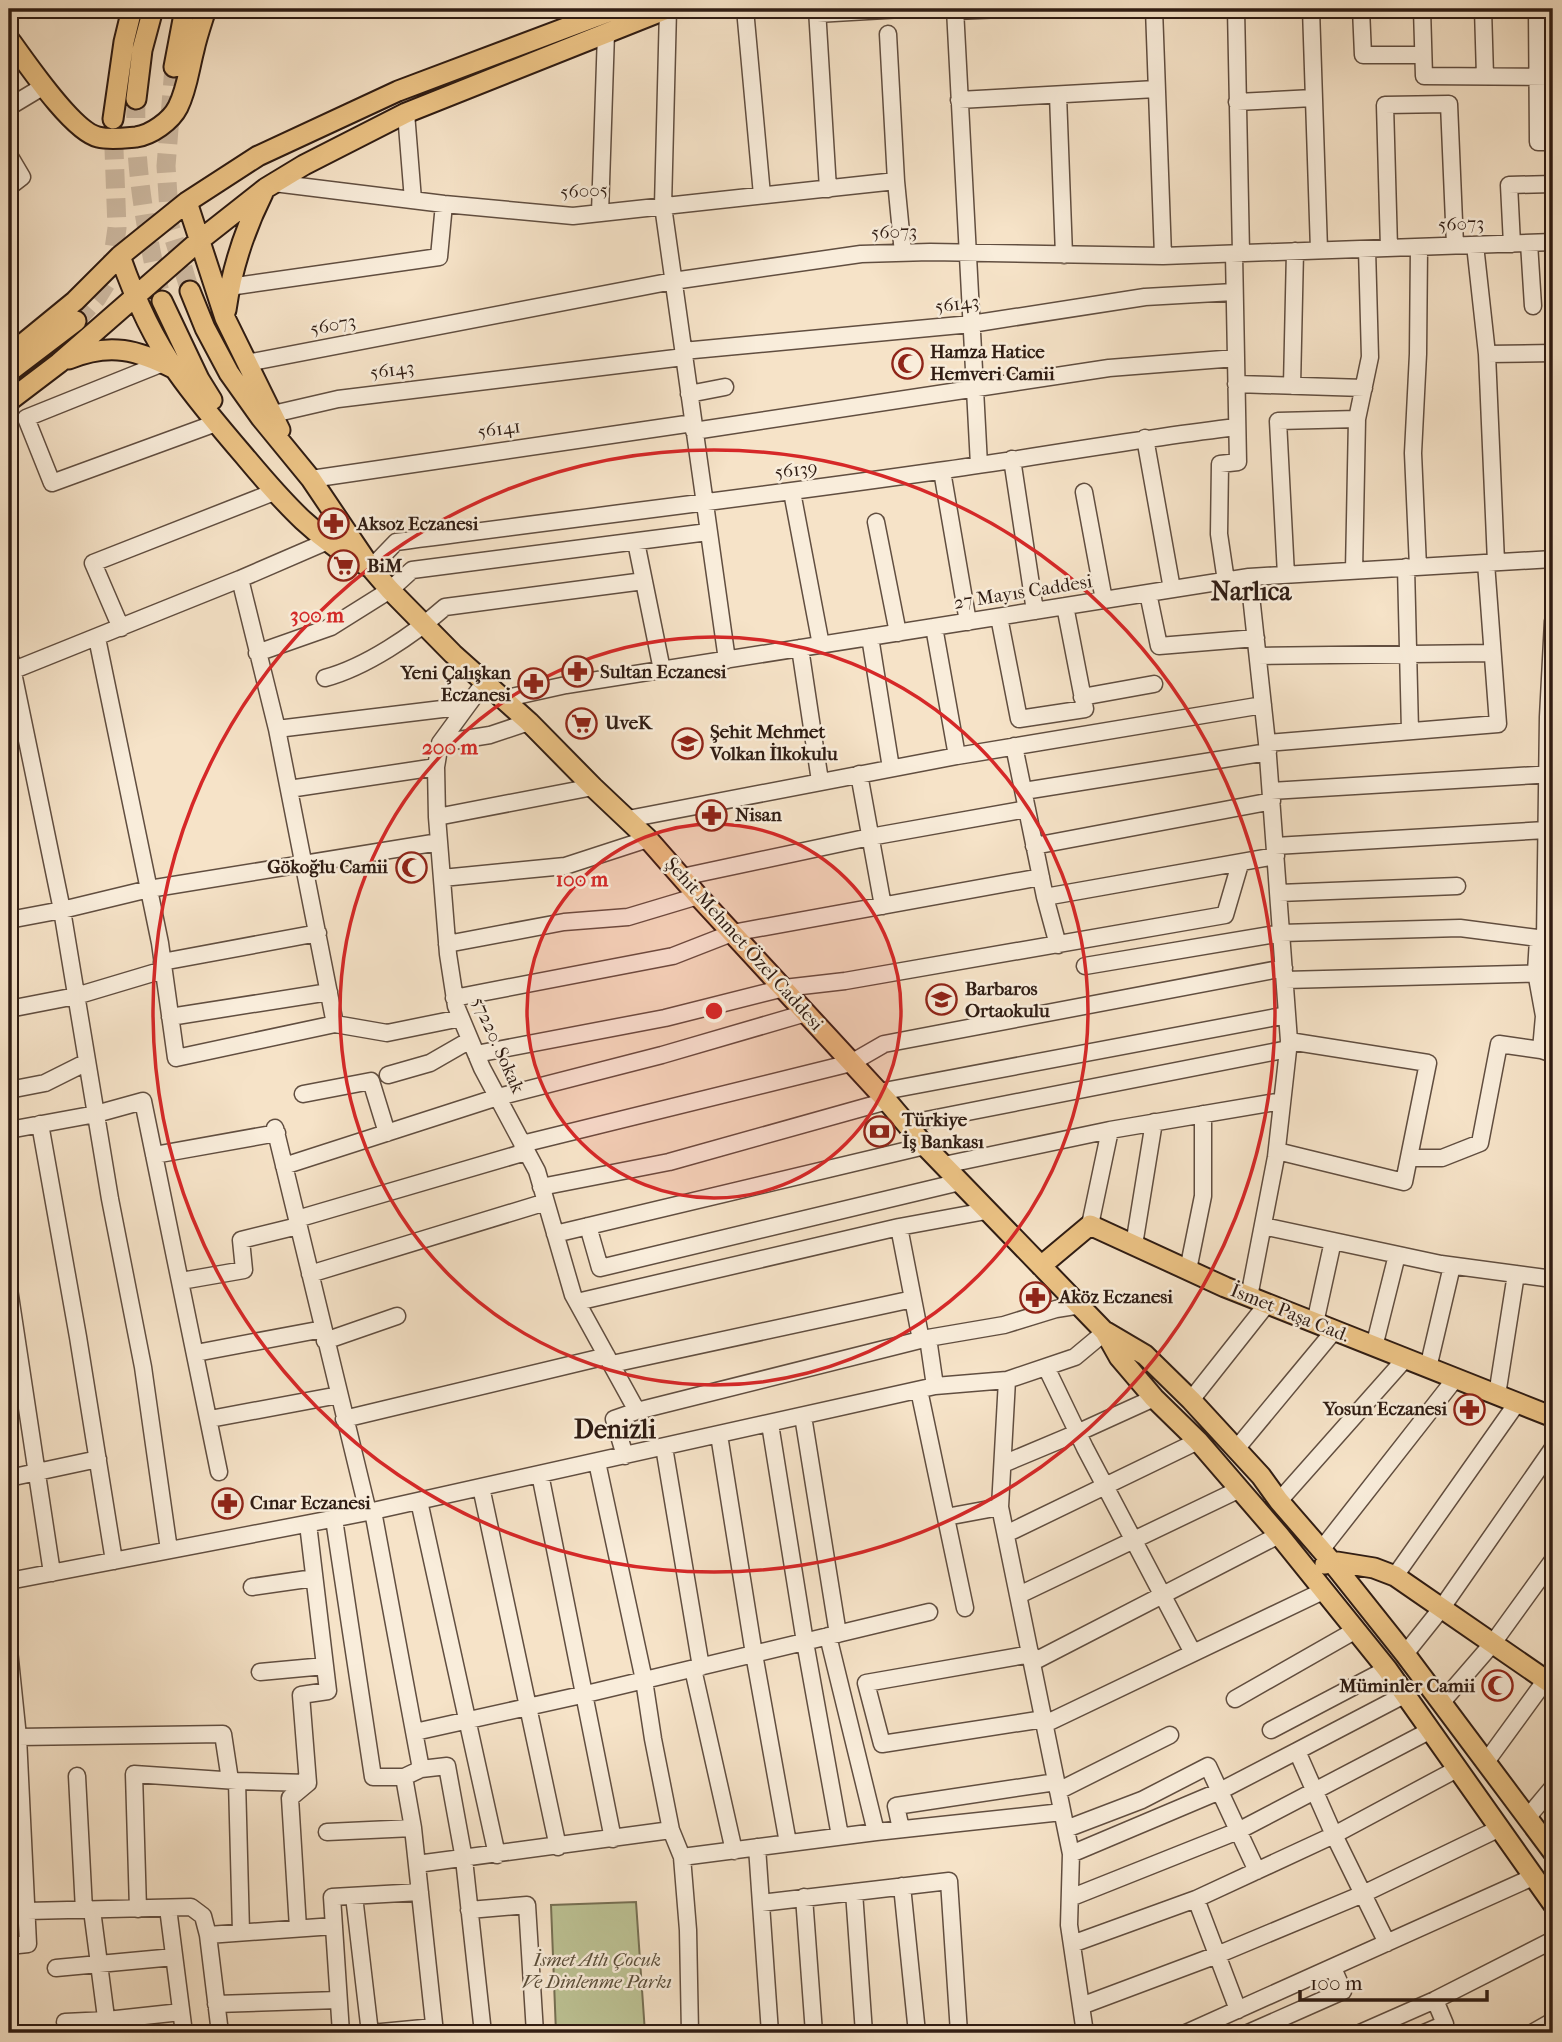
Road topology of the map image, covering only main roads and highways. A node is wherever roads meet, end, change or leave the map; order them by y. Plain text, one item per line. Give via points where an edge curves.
1 (132, 9) edge
2 (153, 9) edge
3 (185, 9) edge
4 (206, 9) edge
5 (616, 9) edge
6 (667, 9) edge
7 (9, 39) edge
8 (174, 67) tunnel mouth
9 (136, 99) tunnel mouth
10 (113, 119) tunnel mouth
11 (258, 156) junction
12 (270, 186) junction
13 (187, 202) junction
14 (200, 240) junction
15 (120, 256) junction
16 (190, 291) tunnel mouth
17 (134, 296) junction
18 (162, 301) tunnel mouth
19 (225, 318) junction
20 (76, 321) tunnel mouth
21 (9, 355) edge
22 (59, 363) junction
23 (169, 366) junction
24 (9, 372) edge
25 (9, 401) edge
26 (289, 451) junction
27 (248, 461) junction
28 (323, 497) junction
29 (300, 519) junction
30 (371, 568) junction
31 (1041, 1266) junction
32 (1105, 1332) junction
33 (1553, 1417) edge
34 (1326, 1555) junction
35 (1351, 1572) junction
36 (1309, 1574) junction
37 (1323, 1591) junction
38 (1551, 1678) edge
39 (1553, 1852) edge
40 (1553, 1904) edge

1 - 10 main road
2 - 9 main road
3 - 8 main road
4 - 7 main road via 177,109 142,136 97,137 82,129
5 - 11 main road via 398,91
6 - 12 main road via 407,113
11 - 12 main road
11 - 13 main road
12 - 14 main road
12 - 19 main road via 246,228
13 - 14 main road
13 - 15 main road
14 - 17 main road
14 - 19 main road
15 - 17 main road
15 - 21 main road via 75,301
16 - 26 main road via 229,373
17 - 22 main road
17 - 23 main road
18 - 27 main road via 199,379
19 - 26 main road
20 - 24 main road
22 - 23 main road via 86,352 115,349 134,351
22 - 25 main road
23 - 27 main road
26 - 28 main road
27 - 29 main road
28 - 29 main road via 311,516
28 - 30 main road
29 - 30 main road via 345,555
30 - 31 main road, Şehit Mehmet Özel Caddesi via 424,625 648,839 925,1146
31 - 32 main road, Şehit Mehmet Özel Caddesi
31 - 33 main road, İsmet Paşa Cad. via 1090,1225 1258,1300
32 - 34 main road via 1145,1355 1191,1400
32 - 36 main road via 1119,1357 1198,1441
34 - 35 main road
34 - 36 main road
35 - 37 main road
35 - 38 main road via 1374,1567 1395,1576
35 - 39 main road via 1405,1654
36 - 37 main road
37 - 40 main road via 1406,1694

